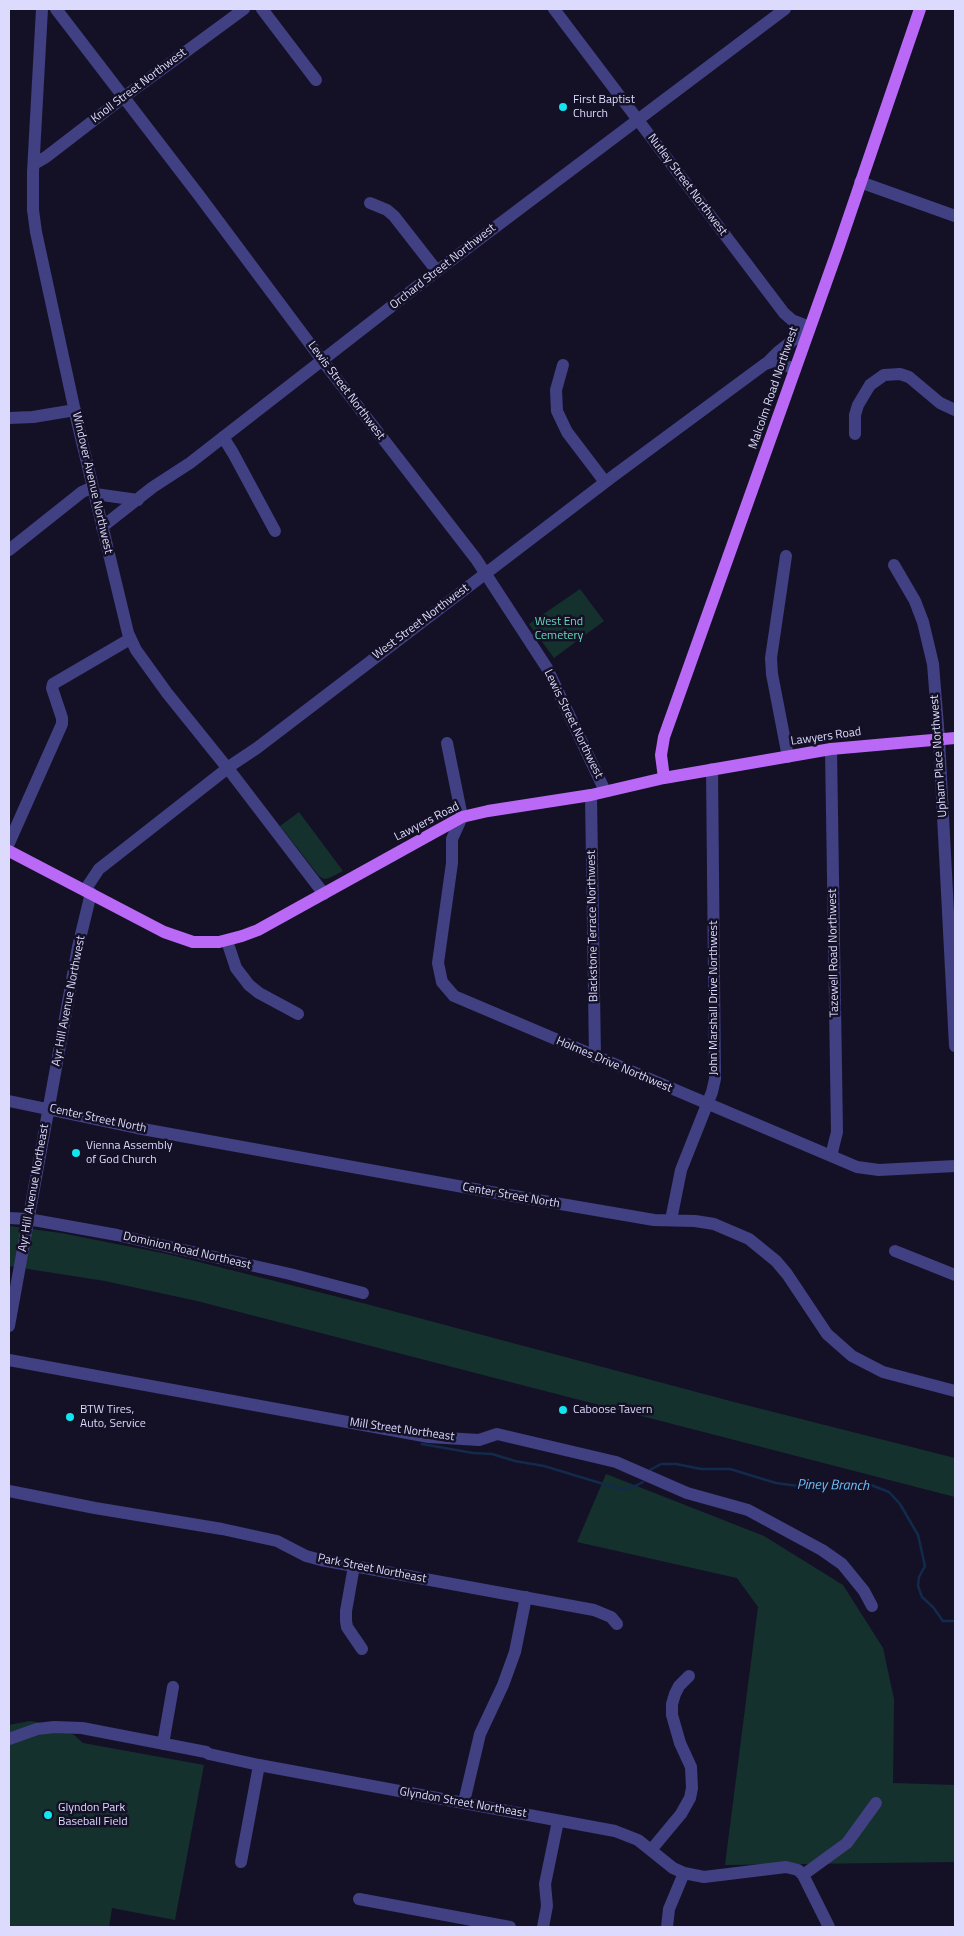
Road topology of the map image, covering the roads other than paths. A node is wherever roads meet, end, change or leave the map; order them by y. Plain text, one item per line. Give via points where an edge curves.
1 (42, 9) edge
2 (56, 9) edge
3 (244, 9) edge
4 (262, 9) edge
5 (554, 9) edge
6 (785, 9) edge
7 (920, 9) edge
8 (316, 80) dead end
9 (124, 97) junction
10 (638, 120) junction
11 (34, 164) junction
12 (860, 182) junction
13 (370, 203) dead end
14 (955, 216) edge
15 (436, 271) junction
16 (810, 327) junction
17 (322, 360) junction
18 (766, 364) junction
19 (563, 365) dead end
20 (795, 369) junction
21 (74, 410) junction
22 (955, 410) edge
23 (9, 418) edge
24 (855, 434) dead end
25 (223, 437) junction
26 (605, 482) junction
27 (94, 490) junction
28 (138, 500) junction
29 (102, 527) junction
30 (275, 531) dead end
31 (9, 550) edge
32 (786, 556) dead end
33 (894, 565) dead end
34 (486, 574) junction
35 (130, 639) junction
36 (955, 738) edge
37 (939, 739) junction
38 (447, 743) dead end
39 (831, 749) junction
40 (788, 757) junction
41 (227, 768) junction
42 (712, 769) junction
43 (664, 778) junction
44 (606, 791) junction
45 (591, 795) junction
46 (462, 817) junction
47 (9, 843) edge
48 (9, 851) edge
49 (88, 892) junction
50 (324, 894) junction
51 (227, 941) junction
52 (953, 955) edge
53 (298, 1014) dead end
54 (955, 1046) edge
55 (595, 1057) junction
56 (9, 1100) edge
57 (708, 1104) junction
58 (48, 1109) junction
59 (831, 1156) junction
60 (955, 1166) edge
61 (9, 1218) edge
62 (28, 1219) junction
63 (671, 1220) junction
64 (896, 1251) dead end
65 (955, 1275) edge
66 (363, 1294) dead end
67 (9, 1326) edge
68 (9, 1360) edge
69 (955, 1391) edge
70 (9, 1491) edge
71 (354, 1566) junction
72 (526, 1597) junction
73 (872, 1606) dead end
74 (617, 1624) dead end
75 (362, 1649) dead end
76 (689, 1676) dead end
77 (173, 1687) dead end
78 (9, 1739) edge
79 (163, 1744) junction
80 (259, 1765) junction
81 (464, 1802) junction
82 (876, 1804) dead end
83 (558, 1820) junction
84 (651, 1850) junction
85 (241, 1862) dead end
86 (684, 1873) junction
87 (803, 1875) junction
88 (359, 1899) dead end
89 (510, 1927) edge
90 (543, 1927) edge
91 (667, 1927) edge
92 (829, 1927) edge

1 - 11 street, Windover Avenue Northwest
2 - 9 street, Lewis Street Northwest
3 - 9 street, Knoll Street Northwest
4 - 8 street
5 - 10 street, Nutley Street Northwest
6 - 10 street, Orchard Street Northwest
7 - 12 main road, Malcolm Road Northwest
9 - 11 street, Knoll Street Northwest
9 - 17 street, Lewis Street Northwest
10 - 15 street, Orchard Street Northwest
10 - 16 street, Nutley Street Northwest via 784,312 792,320
11 - 21 street, Windover Avenue Northwest via 36,232
12 - 14 street
12 - 16 main road, Malcolm Road Northwest
13 - 15 street via 394,216
15 - 17 street, Orchard Street Northwest
16 - 18 street, West Street Northwest
16 - 20 main road, Malcolm Road Northwest
17 - 25 street, Orchard Street Northwest
17 - 34 street, Lewis Street Northwest
18 - 20 street via 774,361
18 - 26 street, West Street Northwest
19 - 26 street via 556,390 558,411 567,432
20 - 43 main road, Malcolm Road Northwest via 664,737 661,755
21 - 23 street
21 - 27 street, Windover Avenue Northwest
22 - 24 street via 940,404 909,377 884,375 870,385 858,405
25 - 28 street, Orchard Street Northwest
25 - 30 street
26 - 34 street, West Street Northwest
27 - 28 street
27 - 29 street, Windover Avenue Northwest
27 - 31 street via 82,492
28 - 29 street, Orchard Street Northwest
29 - 35 street, Windover Avenue Northwest
32 - 40 street via 771,658
33 - 37 street, Upham Place Northwest via 915,601 929,642
34 - 41 street, West Street Northwest
34 - 44 street, Lewis Street Northwest via 547,668
35 - 41 street, Windover Avenue Northwest via 167,693
35 - 47 street via 53,684 62,724
36 - 37 main road, Lawyers Road
37 - 39 main road, Lawyers Road
37 - 52 street, Upham Place Northwest
38 - 46 street
39 - 40 main road, Lawyers Road
39 - 59 street, Tazewell Road Northwest via 837,1132
40 - 42 main road, Lawyers Road
41 - 49 street, West Street Northwest via 99,868
41 - 50 street, Windover Avenue Northwest
42 - 43 main road, Lawyers Road
42 - 57 street, John Marshall Drive Northwest via 716,1071
43 - 44 main road, Lawyers Road
44 - 45 main road, Lawyers Road
45 - 46 main road, Lawyers Road
45 - 55 street, Blackstone Terrace Northwest
46 - 50 main road, Lawyers Road
46 - 55 street, Holmes Drive Northwest via 452,839 452,863 438,963 442,982 454,996 469,1004
48 - 49 main road, Lawyers Road
49 - 51 main road, Lawyers Road via 182,939 205,943
49 - 58 street, Ayr Hill Avenue Northwest
50 - 51 main road, Lawyers Road via 258,930
51 - 53 street via 236,968 249,985
52 - 54 street, Upham Place Northwest
55 - 57 street, Holmes Drive Northwest
56 - 58 street, Center Street North
57 - 59 street, Holmes Drive Northwest
57 - 63 street, John Marshall Drive Northwest via 681,1170
58 - 62 street, Ayr Hill Avenue Northeast
58 - 63 street, Center Street North via 491,1192 654,1220
59 - 60 street, Holmes Drive Northwest via 872,1169
61 - 62 street, Dominion Road Northeast
62 - 66 street, Dominion Road Northeast via 290,1274
62 - 67 street, Ayr Hill Avenue Northeast
63 - 69 street, Center Street North via 714,1224 748,1239 776,1261 827,1334 852,1356 883,1372
64 - 65 street
68 - 73 street, Mill Street Northeast via 429,1436 479,1440 497,1434 616,1462 687,1493 748,1510 822,1550 842,1564
70 - 71 street, Park Street Northeast via 256,1536 277,1541 306,1556
71 - 72 street, Park Street Northeast
71 - 75 street via 346,1622
72 - 74 street, Park Street Northeast via 594,1610 611,1617
72 - 81 street via 515,1652 480,1734
76 - 84 street via 675,1694 672,1715 691,1767 690,1798
77 - 79 street
78 - 79 street, Glyndon Street Northeast via 37,1729 70,1727
79 - 80 street, Glyndon Street Northeast
80 - 81 street, Glyndon Street Northeast
80 - 85 street
81 - 83 street, Glyndon Street Northeast
82 - 87 street via 847,1843
83 - 84 street, Glyndon Street Northeast via 624,1834
83 - 90 street via 545,1884 547,1906
84 - 86 street, Glyndon Street Northeast
86 - 87 street, Glyndon Street Northeast via 722,1876 786,1867
86 - 91 street via 669,1909
87 - 92 street
88 - 89 street

